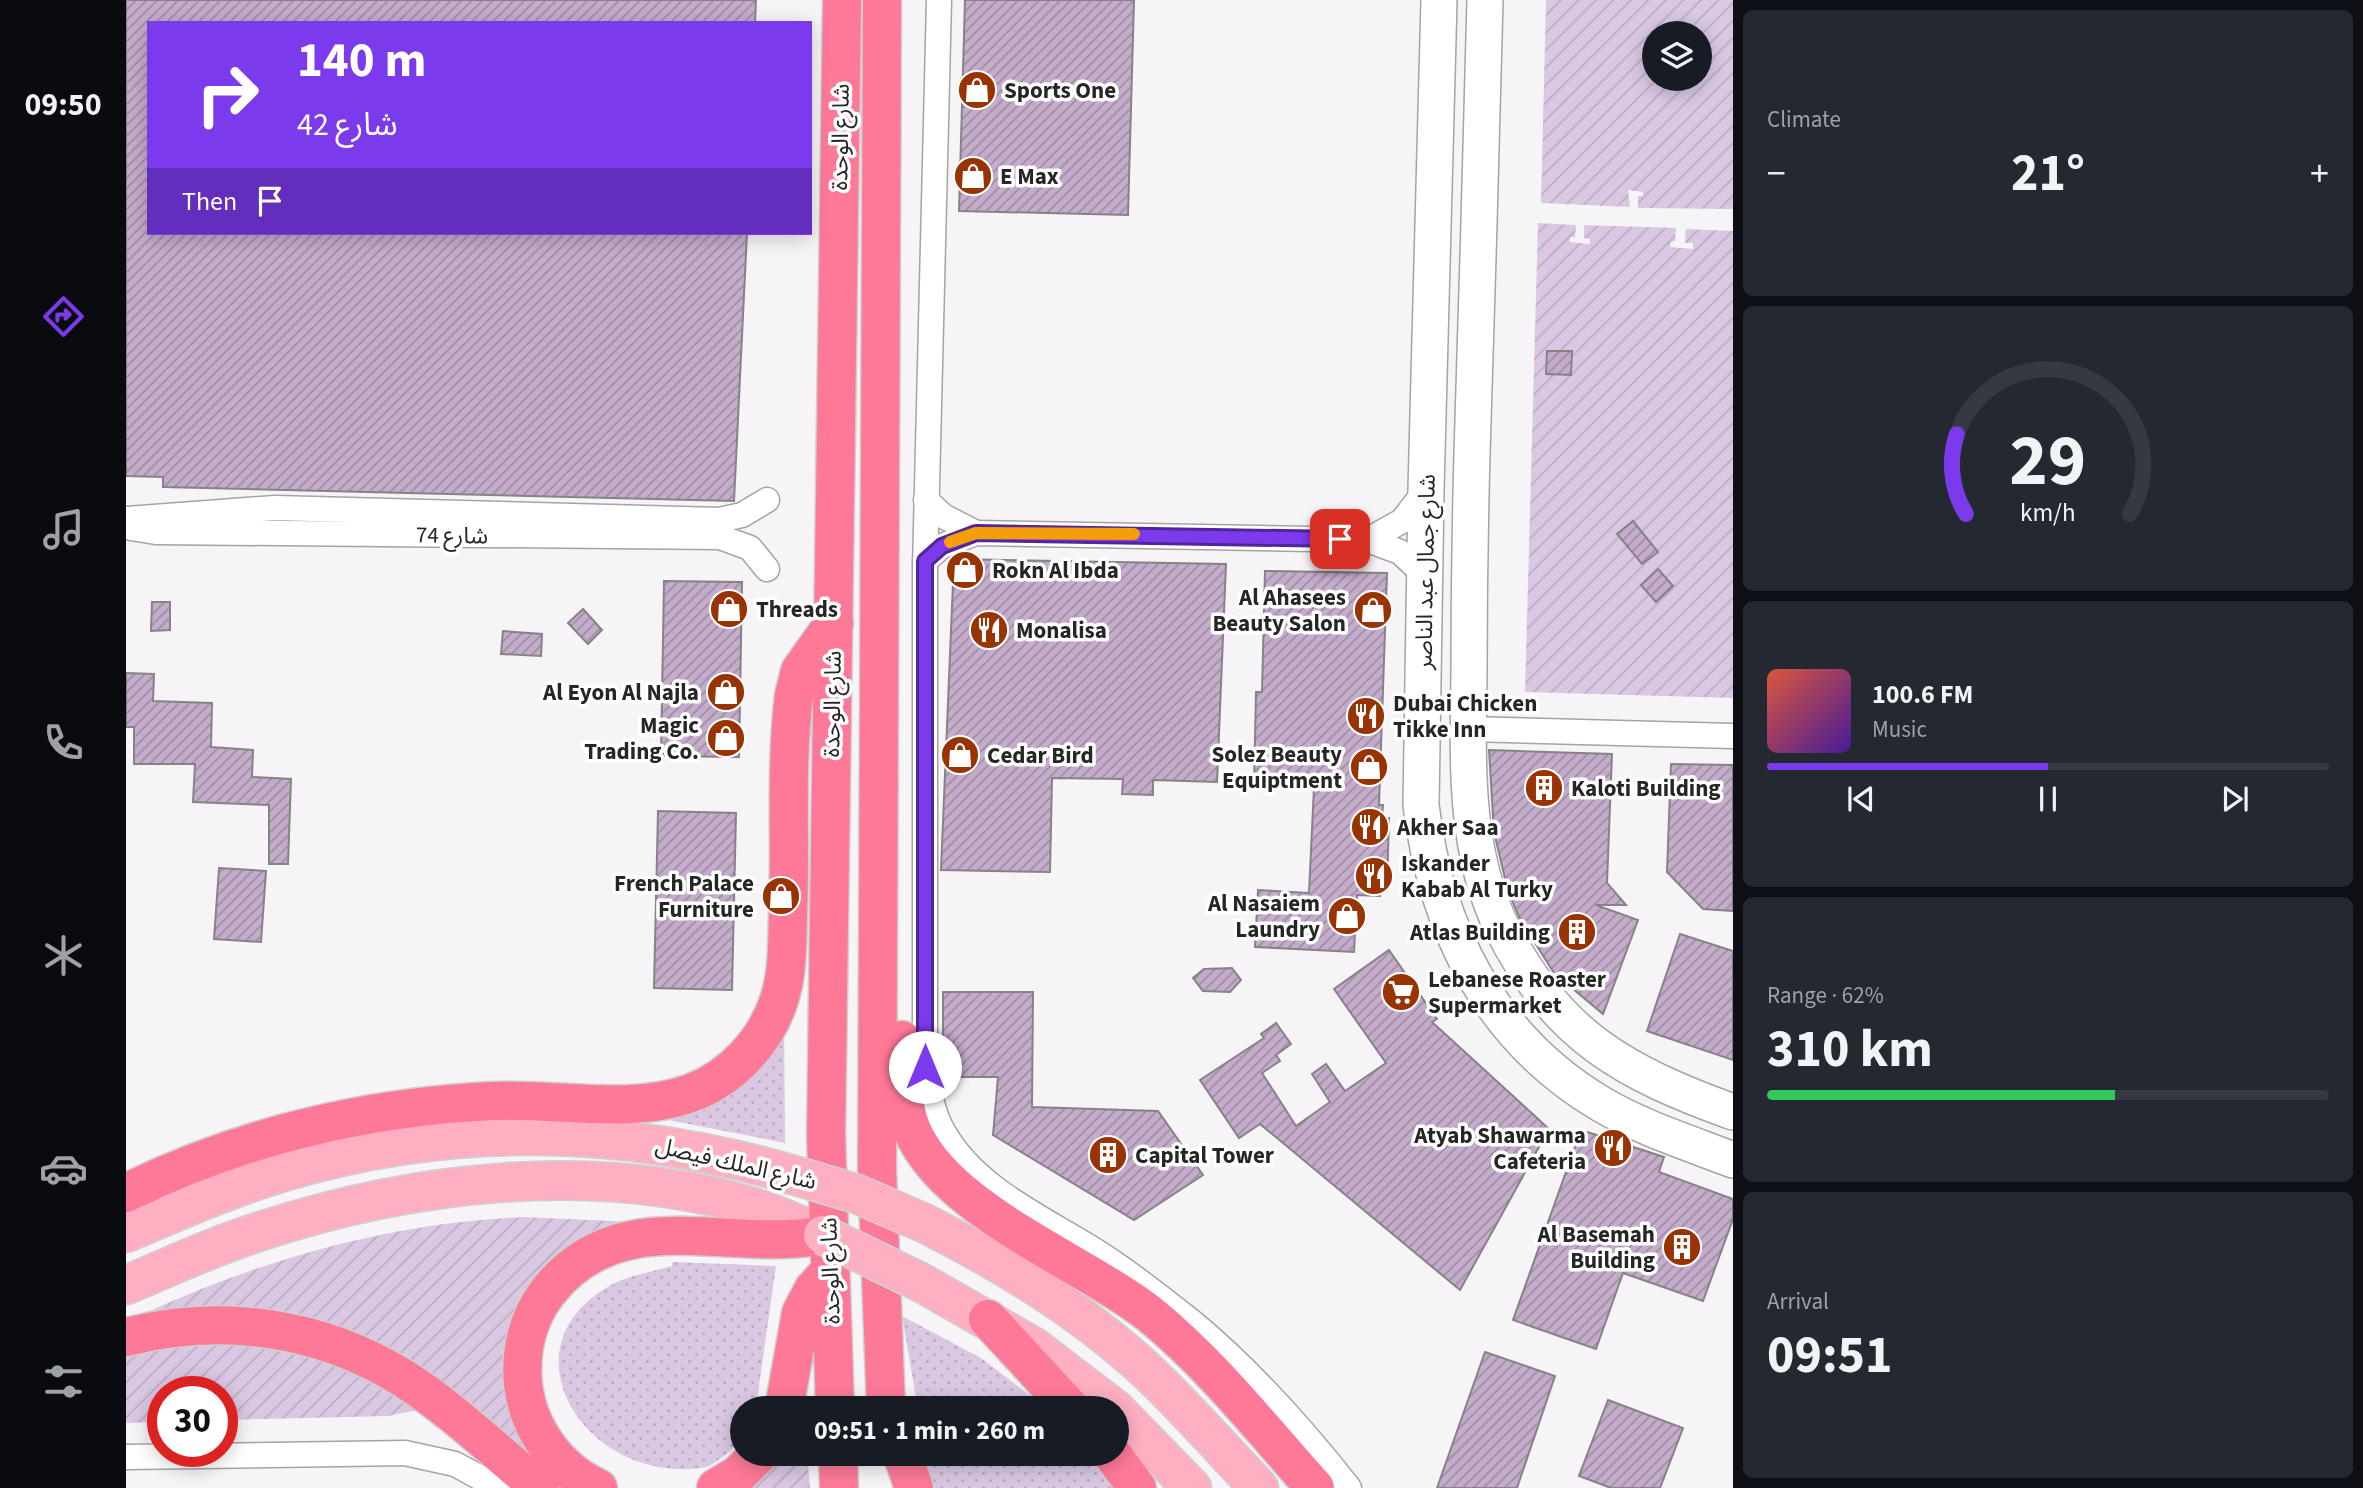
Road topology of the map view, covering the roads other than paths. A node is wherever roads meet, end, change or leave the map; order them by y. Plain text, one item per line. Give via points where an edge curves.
1 (842, 0) edge
2 (882, 0) edge
3 (907, 0) edge
4 (939, 0) edge
5 (1439, 0) edge
6 (1485, 0) edge
7 (882, 100) junction
8 (1434, 174) junction
9 (1477, 305) junction
10 (1427, 446) junction
11 (1426, 490) junction
12 (767, 500) dead end
13 (926, 500) junction
14 (126, 519) edge
15 (126, 527) edge
16 (976, 533) junction
17 (1368, 540) junction
18 (1469, 548) junction
19 (925, 561) junction
20 (767, 569) dead end
21 (1425, 575) junction
22 (834, 623) junction
23 (1468, 729) junction
24 (1733, 736) edge
25 (877, 906) junction
26 (1733, 1112) edge
27 (1733, 1160) edge
28 (126, 1194) edge
29 (126, 1233) edge
30 (826, 1253) junction
31 (126, 1285) edge
32 (988, 1319) junction
33 (126, 1337) edge
34 (786, 1396) edge
35 (834, 1396) edge
36 (886, 1396) edge
37 (1059, 1396) edge
38 (1098, 1396) edge
39 (1129, 1423) edge
40 (126, 1457) edge
41 (747, 1466) edge
42 (838, 1466) edge
43 (888, 1466) edge
44 (906, 1466) edge
45 (1121, 1466) edge
46 (499, 1488) edge
47 (540, 1488) edge
48 (598, 1488) edge
49 (716, 1488) edge
50 (839, 1488) edge
51 (889, 1488) edge
52 (914, 1488) edge
53 (1137, 1488) edge
54 (1192, 1488) edge
55 (1259, 1488) edge
56 (1315, 1488) edge
57 (1349, 1488) edge

1 - 22 highway, شارع الوحدة
2 - 7 highway, شارع الوحدة
3 - 7 highway via 901,43
4 - 13 street
5 - 8 street, شارع جمال عبد الناصر
6 - 9 street, شارع جمال عبد الناصر
7 - 25 highway, شارع الوحدة
8 - 9 street via 1449,198 1451,300 1463,309
8 - 10 street, شارع جمال عبد الناصر
9 - 18 street, شارع جمال عبد الناصر
10 - 11 street, شارع جمال عبد الناصر
10 - 18 street via 1444,438 1452,444 1455,533
11 - 17 street via 1402,522
11 - 21 street, شارع جمال عبد الناصر
12 - 14 street, شارع 74 via 742,516 719,520 275,508
13 - 16 street via 943,516
13 - 19 street
15 - 20 street, شارع 74 via 156,532 720,537 750,548
16 - 17 street
16 - 19 street via 942,546
17 - 21 street via 1400,552
18 - 23 street, شارع جمال عبد الناصر
19 - 57 street via 925,1067 943,1132 988,1184 1104,1256 1193,1323 1305,1433
21 - 27 street, شارع جمال عبد الناصر via 1421,805 1425,839 1437,894 1474,976 1500,1014 1563,1077 1640,1124
22 - 28 highway via 800,671 794,695 785,976 769,1025 737,1065 693,1092 668,1100 495,1101 337,1120 235,1148
22 - 30 highway, شارع الوحدة
23 - 24 street
23 - 26 street, شارع جمال عبد الناصر via 1474,841 1501,926 1523,966 1566,1019 1619,1062 1659,1084
25 - 36 highway, شارع الوحدة via 877,1171
25 - 56 highway via 896,946 908,1119 931,1159 973,1203 1118,1291 1176,1335 1228,1387
29 - 55 main road, شارع الملك فيصل, bridge via 230,1189 292,1170 380,1150 484,1137 549,1135 665,1144 737,1159 857,1194 1012,1270 1103,1335 1186,1410
30 - 31 main road, شارع الملك فيصل via 761,1210 717,1198 583,1182 511,1183 377,1200 312,1216 246,1236
30 - 32 main road, شارع الملك فيصل, bridge via 922,1283
30 - 34 highway via 801,1313
30 - 35 highway, شارع الوحدة
30 - 48 highway via 779,1242 697,1234 623,1242 586,1257 555,1283 526,1336 524,1393 547,1445 573,1473
32 - 37 highway
32 - 38 main road, شارع الملك فيصل
33 - 47 highway via 189,1325 243,1326 285,1331 346,1349 430,1397
39 - 54 main road, شارع الملك فيصل
40 - 46 street via 405,1452 455,1464
41 - 49 highway
42 - 50 highway
43 - 51 highway
44 - 52 highway
45 - 53 highway

